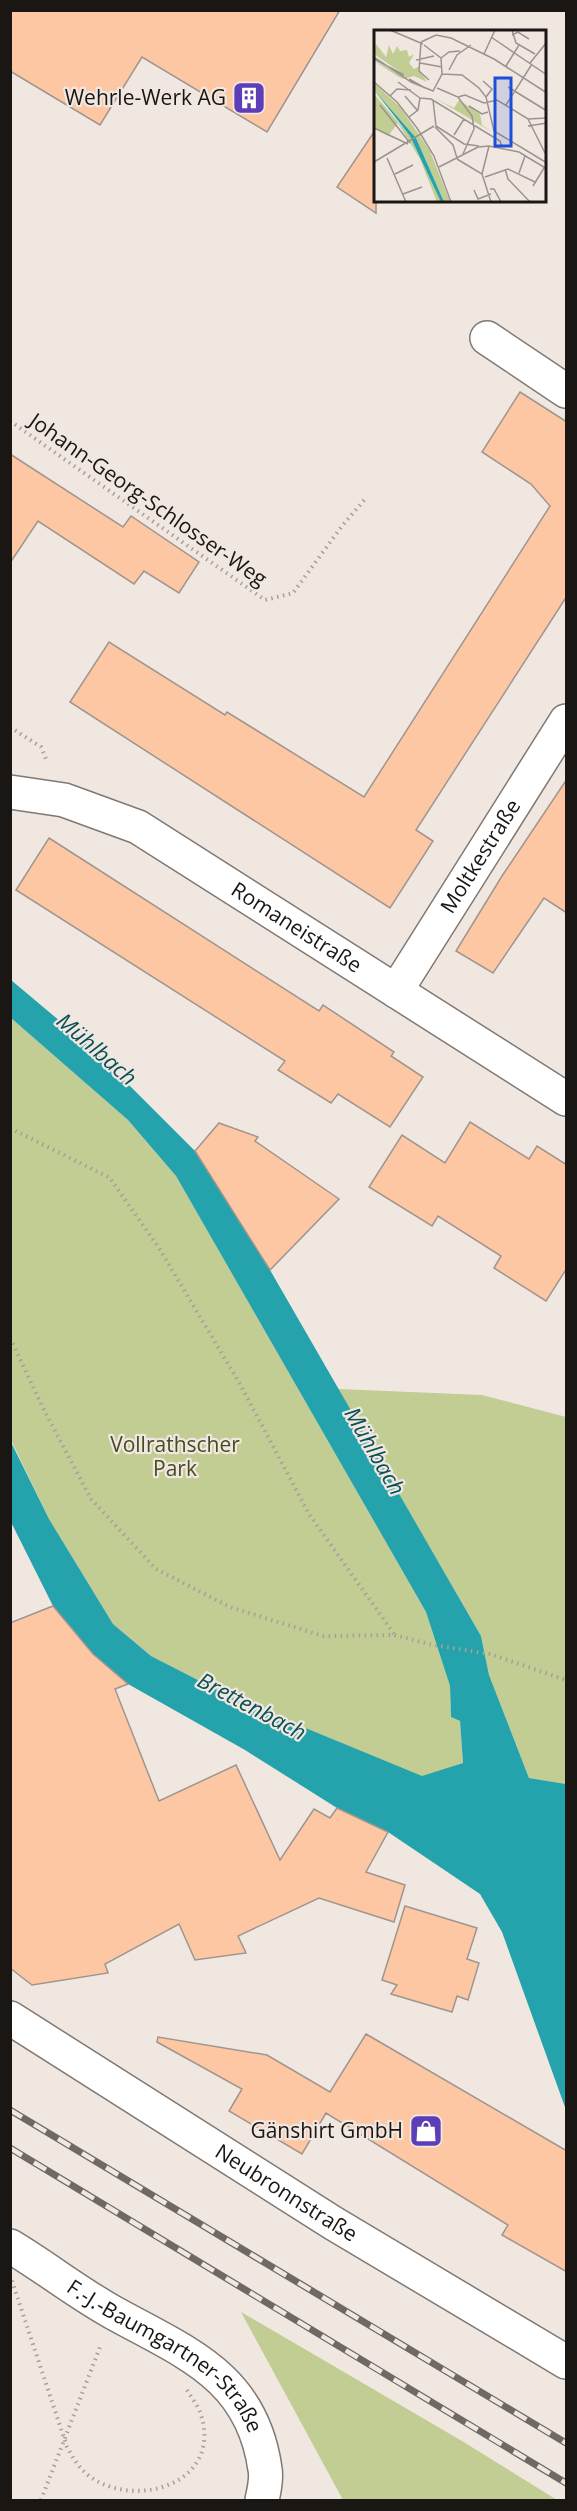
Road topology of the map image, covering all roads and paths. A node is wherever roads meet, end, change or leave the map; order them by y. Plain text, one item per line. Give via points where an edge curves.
1 (487, 338) dead end
2 (567, 391) edge
3 (10, 421) edge
4 (366, 498) dead end
5 (567, 721) edge
6 (10, 792) edge
7 (396, 991) junction
8 (567, 1099) edge
9 (10, 1128) edge
10 (10, 1338) edge
11 (394, 1635) junction
12 (567, 1680) edge
13 (10, 2018) edge
14 (10, 2246) edge
15 (10, 2275) edge
16 (112, 2312) junction
17 (567, 2362) edge
18 (186, 2388) dead end
19 (41, 2500) edge
20 (262, 2500) edge

1 - 2 street
3 - 4 path, Johann-Georg-Schlosser-Weg via 265,600 293,593
5 - 7 street, Moltkestraße
6 - 7 street, Romaneistraße via 64,800 138,827
7 - 8 street, Romaneistraße
9 - 11 path via 110,1178 165,1258 240,1384 309,1514
10 - 11 path via 91,1499 156,1569 230,1607 323,1636
11 - 12 path via 490,1654
13 - 17 street, Neubronnstraße via 333,2223
14 - 16 street, F.-J.-Baumgartner-Straße
15 - 18 path, bridge via 67,2447 77,2465 90,2477 114,2489 134,2492 168,2486 190,2472 202,2454 204,2433 200,2412
16 - 19 path
16 - 20 street, F.-J.-Baumgartner-Straße via 177,2346 224,2380 240,2399 252,2422 266,2470

